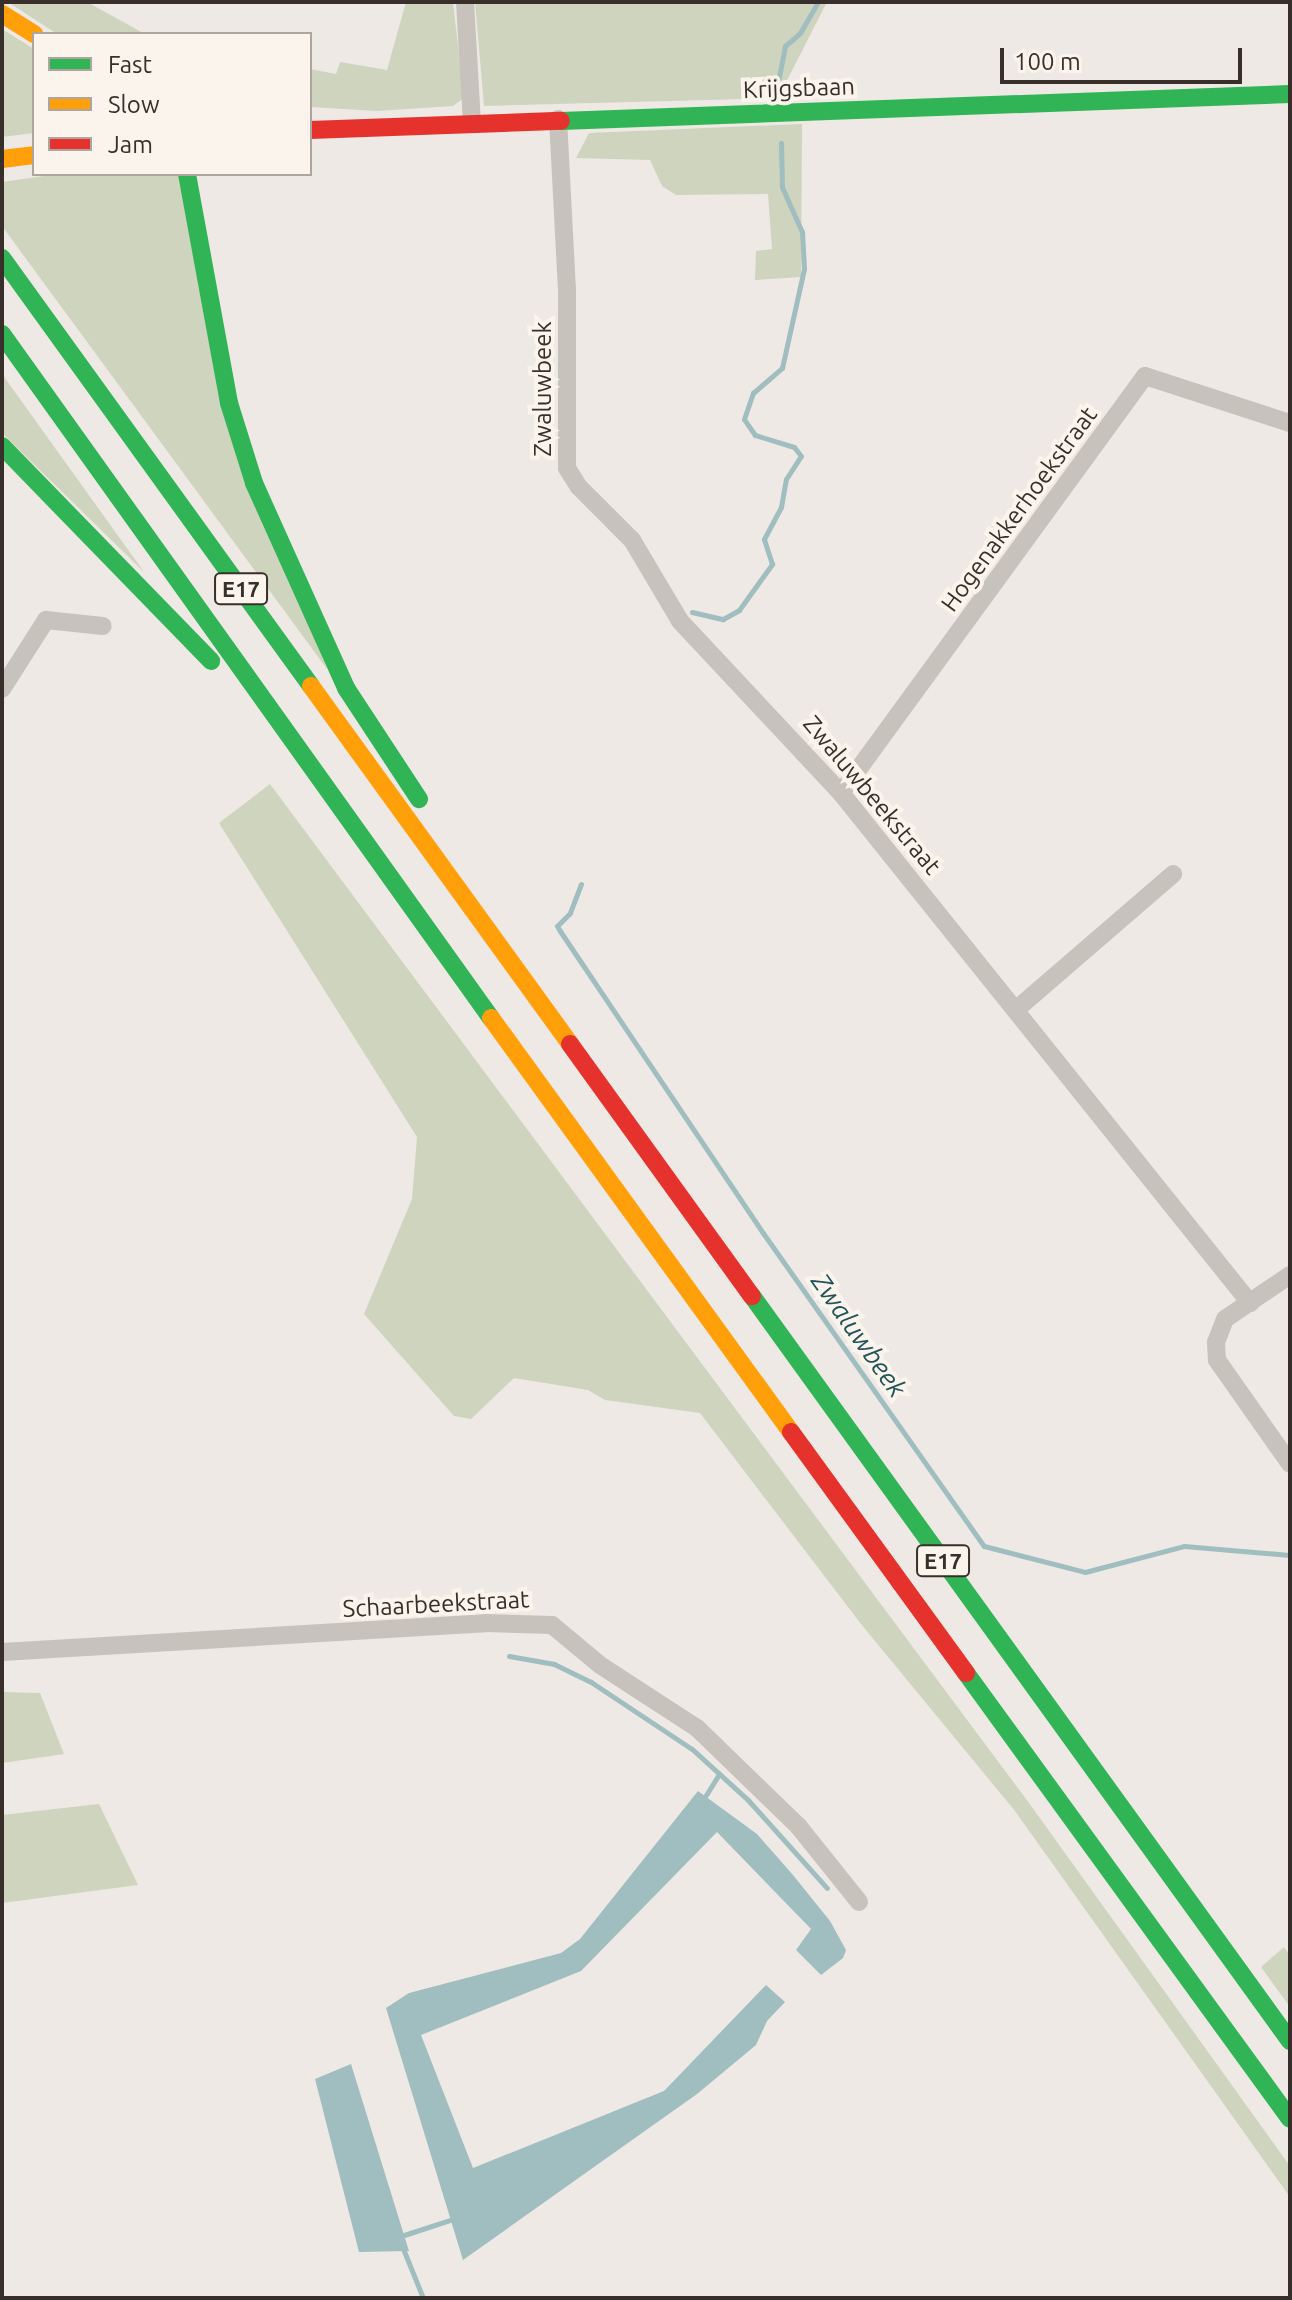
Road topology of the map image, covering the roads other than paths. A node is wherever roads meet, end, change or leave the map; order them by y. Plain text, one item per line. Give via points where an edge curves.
1 (465, 2) edge
2 (2, 14) edge
3 (32, 33) edge
4 (1290, 94) edge
5 (558, 119) junction
6 (472, 123) junction
7 (312, 130) edge
8 (32, 156) edge
9 (2, 159) edge
10 (187, 176) edge
11 (2, 258) edge
12 (2, 334) edge
13 (1290, 423) edge
14 (2, 446) edge
15 (680, 621) joint
16 (103, 626) dead end
17 (2, 689) edge
18 (308, 767) junction
19 (841, 793) junction
20 (1173, 874) dead end
21 (479, 920) junction
22 (1018, 1008) junction
23 (1290, 1275) edge
24 (1250, 1303) junction
25 (1290, 1464) edge
26 (2, 1652) edge
27 (859, 1902) dead end
28 (1290, 2041) edge
29 (1290, 2119) edge

1 - 6 street
2 - 3 main road
4 - 5 main road, Krijgsbaan
5 - 6 main road, Krijgsbaan
5 - 15 street, Zwaluwbeek via 567,289 567,468 632,540
6 - 7 main road, Krijgsbaan
8 - 9 main road
10 - 21 main road via 229,403 284,561 346,688 463,866
11 - 21 main road, E17
12 - 18 main road, E17
13 - 19 street, Hogenakkerhoekstraat via 1145,376
14 - 18 main road via 132,575
15 - 19 street, Zwaluwbeekstraat
16 - 17 street via 46,620
18 - 29 main road, E17
19 - 22 street, Zwaluwbeekstraat
20 - 22 street
21 - 28 main road, E17
22 - 24 street, Zwaluwbeekstraat
23 - 24 street
24 - 25 street via 1225,1319 1216,1342 1217,1360
26 - 27 street, Schaarbeekstraat via 485,1623 552,1625 600,1665 697,1728 799,1827

